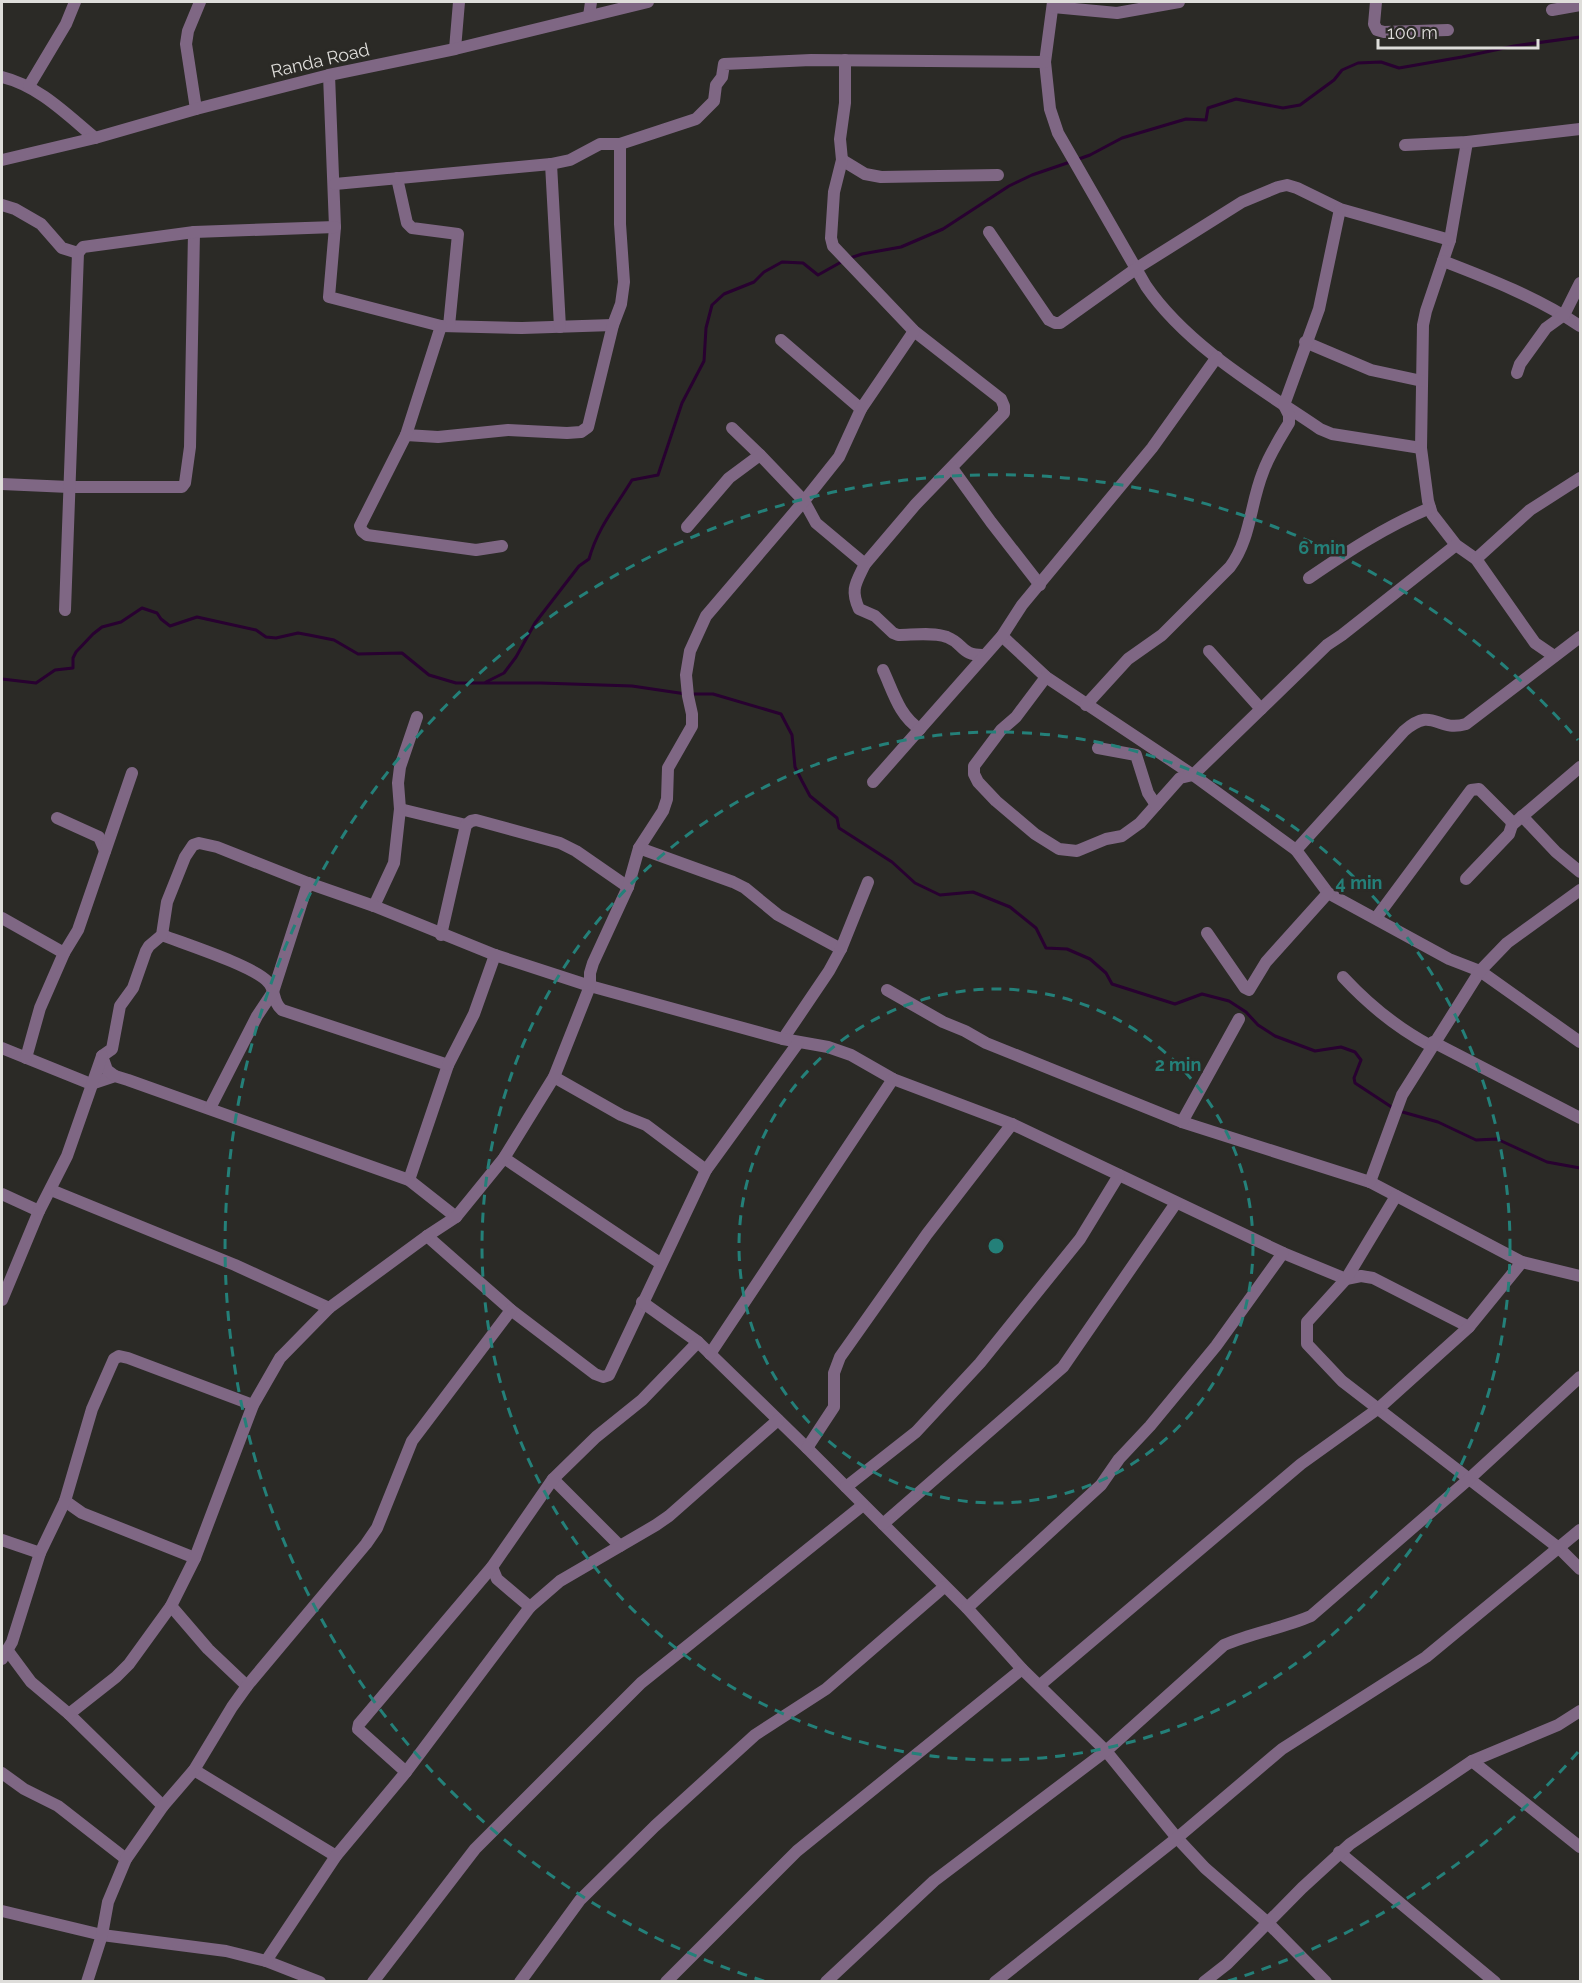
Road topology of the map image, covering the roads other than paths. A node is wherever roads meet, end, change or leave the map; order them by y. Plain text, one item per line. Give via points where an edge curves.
1 (75, 2) edge
2 (200, 2) edge
3 (459, 2) edge
4 (591, 2) edge
5 (648, 2) edge
6 (1179, 2) edge
7 (1376, 2) edge
8 (1053, 4) edge
9 (1581, 5) edge
10 (1552, 10) dead end
11 (589, 16) junction
12 (1448, 30) dead end
13 (455, 49) junction
14 (845, 60) junction
15 (1045, 62) junction
16 (329, 75) junction
17 (2, 77) edge
18 (29, 86) junction
19 (196, 109) junction
20 (1581, 129) edge
21 (95, 138) junction
22 (1467, 142) junction
23 (620, 144) junction
24 (1405, 145) dead end
25 (2, 160) edge
26 (842, 160) junction
27 (551, 164) junction
28 (998, 175) dead end
29 (397, 178) junction
30 (335, 184) junction
31 (2, 205) edge
32 (1340, 209) junction
33 (335, 226) junction
34 (194, 232) junction
35 (989, 232) dead end
36 (1450, 240) junction
37 (78, 253) junction
38 (1443, 261) junction
39 (1137, 268) junction
40 (1581, 283) edge
41 (1564, 315) junction
42 (613, 325) junction
43 (445, 326) junction
44 (1581, 326) edge
45 (560, 327) junction
46 (914, 331) junction
47 (781, 340) dead end
48 (1305, 342) junction
49 (1216, 357) junction
50 (1517, 373) dead end
51 (1422, 381) junction
52 (1284, 405) junction
53 (861, 409) junction
54 (732, 428) dead end
55 (406, 435) junction
56 (1420, 448) junction
57 (760, 454) junction
58 (952, 468) junction
59 (1581, 478) edge
60 (2, 484) edge
61 (69, 487) junction
62 (804, 501) junction
63 (1430, 508) junction
64 (687, 527) dead end
65 (1456, 545) junction
66 (502, 546) dead end
67 (1476, 559) junction
68 (865, 564) junction
69 (1309, 578) dead end
70 (1040, 585) junction
71 (65, 610) dead end
72 (1002, 636) junction
73 (1581, 637) edge
74 (1209, 651) dead end
75 (985, 655) junction
76 (1554, 656) junction
77 (884, 670) dead end
78 (1046, 677) junction
79 (1086, 705) junction
80 (1261, 709) junction
81 (417, 717) dead end
82 (920, 729) junction
83 (1098, 748) dead end
84 (1581, 767) edge
85 (132, 773) dead end
86 (1193, 775) junction
87 (873, 782) dead end
88 (1156, 805) junction
89 (400, 809) junction
90 (57, 818) dead end
91 (1517, 820) junction
92 (466, 825) junction
93 (639, 848) junction
94 (1296, 850) junction
95 (105, 851) junction
96 (1581, 872) edge
97 (1466, 879) dead end
98 (868, 882) dead end
99 (308, 883) junction
100 (628, 887) junction
101 (1581, 890) edge
102 (1328, 893) junction
103 (374, 906) junction
104 (2, 918) edge
105 (1376, 918) junction
106 (1207, 933) dead end
107 (441, 934) junction
108 (162, 935) junction
109 (841, 949) junction
110 (64, 953) junction
111 (495, 955) junction
112 (1480, 971) junction
113 (1343, 977) dead end
114 (590, 986) junction
115 (887, 990) dead end
116 (273, 992) junction
117 (1239, 1018) dead end
118 (783, 1039) junction
119 (798, 1042) junction
120 (1581, 1042) edge
121 (1432, 1044) junction
122 (2, 1048) edge
123 (102, 1056) junction
124 (26, 1058) junction
125 (448, 1065) junction
126 (115, 1076) junction
127 (554, 1077) junction
128 (893, 1079) junction
129 (92, 1084) junction
130 (210, 1108) junction
131 (1581, 1118) edge
132 (1182, 1122) junction
133 (1012, 1124) junction
134 (504, 1158) junction
135 (706, 1170) junction
136 (1119, 1175) junction
137 (410, 1180) junction
138 (1370, 1182) junction
139 (51, 1190) junction
140 (2, 1194) edge
141 (1396, 1196) junction
142 (1176, 1203) junction
143 (39, 1211) junction
144 (456, 1217) junction
145 (427, 1236) junction
146 (1283, 1253) junction
147 (1522, 1262) junction
148 (660, 1263) junction
149 (1581, 1276) edge
150 (1346, 1279) junction
151 (2, 1300) edge
152 (642, 1302) junction
153 (329, 1308) junction
154 (512, 1310) junction
155 (1469, 1327) junction
156 (698, 1342) junction
157 (710, 1354) junction
158 (1581, 1377) edge
159 (253, 1405) junction
160 (1378, 1408) junction
161 (778, 1420) junction
162 (807, 1448) junction
163 (553, 1479) junction
164 (1469, 1479) junction
165 (846, 1487) junction
166 (64, 1501) junction
167 (863, 1505) junction
168 (883, 1524) junction
169 (1581, 1530) edge
170 (2, 1539) edge
171 (620, 1546) junction
172 (1560, 1549) junction
173 (40, 1553) junction
174 (195, 1558) junction
175 (1581, 1569) edge
176 (494, 1573) junction
177 (944, 1587) junction
178 (171, 1606) junction
179 (530, 1607) junction
180 (967, 1608) junction
181 (5, 1655) edge
182 (1022, 1669) junction
183 (1040, 1685) junction
184 (247, 1686) junction
185 (1581, 1711) edge
186 (69, 1714) junction
187 (1106, 1751) junction
188 (1472, 1761) junction
189 (194, 1770) junction
190 (406, 1772) junction
191 (2, 1773) edge
192 (163, 1806) junction
193 (1177, 1838) junction
194 (1581, 1847) edge
195 (1340, 1852) junction
196 (336, 1856) junction
197 (126, 1859) junction
198 (2, 1911) edge
199 (1267, 1923) junction
200 (102, 1935) junction
201 (266, 1961) junction
202 (87, 1982) edge
203 (320, 1982) edge
204 (373, 1982) edge
205 (520, 1982) edge
206 (666, 1982) edge
207 (826, 1982) edge
208 (995, 1982) edge
209 (1204, 1982) edge
210 (1326, 1982) edge
211 (1495, 1982) edge

1 - 18 street
2 - 19 street via 186,44
3 - 13 street
4 - 11 street
5 - 11 street, Randa Road
6 - 8 street via 1117,13
7 - 12 street via 1377,30
8 - 15 street
9 - 10 street
11 - 13 street, Randa Road
13 - 16 street, Randa Road
14 - 15 street
14 - 23 street via 724,64 714,101 696,119
14 - 26 street
15 - 39 street via 1050,109 1058,133
16 - 19 street, Randa Road
16 - 30 street
17 - 18 street
18 - 21 street
19 - 21 street, Randa Road
20 - 22 street
21 - 25 street, Randa Road
22 - 24 street
22 - 36 street
23 - 27 street via 600,144 570,160
23 - 42 street via 624,282
26 - 28 street via 865,174 881,177
26 - 46 street via 834,192 833,246
27 - 29 street
27 - 45 street
29 - 30 street
29 - 43 street via 407,223 412,228 458,234
30 - 33 street
31 - 37 street via 41,224 62,248
32 - 36 street
32 - 39 street via 1297,188 1278,187 1242,202
32 - 48 street via 1318,309
33 - 34 street
33 - 43 street via 329,297
34 - 37 street via 83,247
34 - 61 street via 190,447 185,483 182,487
35 - 39 street via 1049,320 1055,323
36 - 38 street
37 - 61 street
38 - 41 street via 1495,280
38 - 51 street via 1423,325
39 - 49 street via 1161,308
40 - 41 street
41 - 44 street
41 - 50 street via 1546,328
42 - 45 street
42 - 55 street via 588,427 581,432 508,430 438,437
43 - 45 street
43 - 55 street
46 - 53 street
46 - 58 street via 1001,399 1004,406 1004,413
47 - 53 street
48 - 51 street via 1371,370
48 - 52 street
49 - 52 street
49 - 70 street via 1152,448
51 - 56 street
52 - 56 street via 1332,434
52 - 79 street via 1289,423 1263,471 1238,556 1162,634 1128,659
53 - 62 street via 839,457
54 - 57 street
55 - 66 street via 360,526 362,531 367,535 476,550
56 - 63 street
57 - 62 street
57 - 64 street via 729,478
58 - 68 street
58 - 70 street
59 - 67 street via 1530,510
60 - 61 street
61 - 71 street
62 - 68 street via 816,523
62 - 93 street via 712,608 690,651 686,675 692,726 668,768 663,811
63 - 65 street
63 - 69 street via 1396,522
65 - 67 street
65 - 80 street via 1326,645
67 - 76 street via 1535,643
68 - 75 street via 854,587 859,609 875,616 898,635 948,638 968,654
70 - 72 street
72 - 75 street
72 - 78 street
73 - 76 street
74 - 80 street
75 - 82 street
76 - 94 street via 1466,724 1454,728 1427,719 1416,721
77 - 82 street via 902,711
78 - 79 street
78 - 88 street via 974,766 978,782 1035,834 1069,851 1130,832
79 - 86 street
80 - 86 street
81 - 89 street via 400,767
82 - 87 street
83 - 88 street via 1136,755
84 - 91 street
85 - 95 street
86 - 88 street via 1180,778
86 - 94 street
89 - 92 street
89 - 103 street via 394,863
90 - 95 street via 99,837
91 - 96 street
91 - 97 street via 1509,834
91 - 105 street via 1511,821 1479,789 1471,789
92 - 100 street via 476,820 560,843
92 - 107 street
93 - 100 street
93 - 109 street via 733,882 778,915
94 - 102 street
95 - 110 street via 78,930
98 - 109 street
99 - 103 street
99 - 108 street via 217,847 193,845 167,902
99 - 116 street
100 - 114 street via 593,963
101 - 112 street via 1507,943
102 - 105 street
102 - 106 street via 1266,962 1249,990
103 - 107 street
104 - 110 street
105 - 112 street via 1449,959
107 - 111 street
108 - 116 street via 246,968 268,982
108 - 123 street via 146,951 133,988 120,1006 112,1049
109 - 118 street
110 - 124 street via 40,1008
111 - 114 street
111 - 125 street via 474,1014
112 - 120 street
112 - 121 street
113 - 121 street via 1402,1030
114 - 118 street
114 - 127 street
115 - 132 street via 986,1043
116 - 125 street via 282,1010
116 - 130 street
117 - 132 street
118 - 119 street
119 - 128 street via 851,1055
119 - 135 street
121 - 131 street
121 - 138 street via 1402,1095
122 - 124 street
123 - 126 street via 107,1070
123 - 129 street
124 - 129 street
125 - 137 street
126 - 129 street
126 - 130 street
127 - 134 street
127 - 135 street via 646,1125
128 - 133 street
128 - 157 street
129 - 139 street
130 - 137 street
132 - 138 street
133 - 136 street
133 - 162 street via 927,1234 840,1357 834,1373 834,1407
134 - 144 street
134 - 148 street
135 - 148 street
136 - 142 street
136 - 165 street via 1080,1239 980,1363 916,1431
137 - 144 street
138 - 141 street
139 - 143 street
139 - 153 street
140 - 143 street
141 - 147 street
141 - 150 street
142 - 146 street
142 - 168 street via 1063,1367
143 - 151 street
144 - 145 street
145 - 153 street
145 - 154 street
146 - 150 street
146 - 180 street via 1216,1346 1101,1485
147 - 149 street
147 - 155 street
148 - 152 street
150 - 155 street via 1372,1278
150 - 160 street via 1307,1322 1307,1344 1342,1380
152 - 154 street via 609,1375 603,1377
152 - 156 street
153 - 159 street via 280,1358
154 - 184 street via 412,1442 377,1528 366,1544
155 - 160 street
156 - 157 street
156 - 163 street via 642,1400
157 - 161 street
158 - 164 street
159 - 166 street via 119,1356 114,1359 92,1409
159 - 174 street
160 - 164 street
160 - 183 street via 1301,1464
161 - 162 street
161 - 171 street via 669,1516
162 - 165 street
163 - 171 street
163 - 176 street
164 - 172 street
164 - 187 street via 1311,1616 1224,1645
165 - 167 street
166 - 173 street
166 - 174 street via 82,1513
167 - 168 street
167 - 204 street via 616,1707 475,1849
168 - 177 street
169 - 172 street
170 - 173 street
171 - 179 street via 560,1581
172 - 175 street
172 - 193 street via 1426,1657 1282,1749
173 - 181 street
174 - 178 street
176 - 179 street
176 - 190 street via 481,1581 359,1724 358,1729
177 - 180 street
177 - 205 street via 826,1689 755,1735 655,1826 580,1900
178 - 184 street
178 - 186 street via 129,1664
179 - 190 street
180 - 182 street
181 - 186 street
182 - 183 street
182 - 206 street via 797,1851
183 - 187 street
184 - 189 street
185 - 188 street via 1558,1725
186 - 192 street
187 - 193 street
187 - 207 street via 934,1881
188 - 194 street
188 - 195 street
189 - 192 street
189 - 196 street
190 - 196 street
191 - 197 street via 58,1806
192 - 197 street
193 - 199 street
193 - 208 street
195 - 199 street
195 - 211 street
196 - 201 street
197 - 200 street via 108,1902
198 - 200 street
199 - 209 street
199 - 210 street
200 - 201 street via 226,1951
200 - 202 street
201 - 203 street

